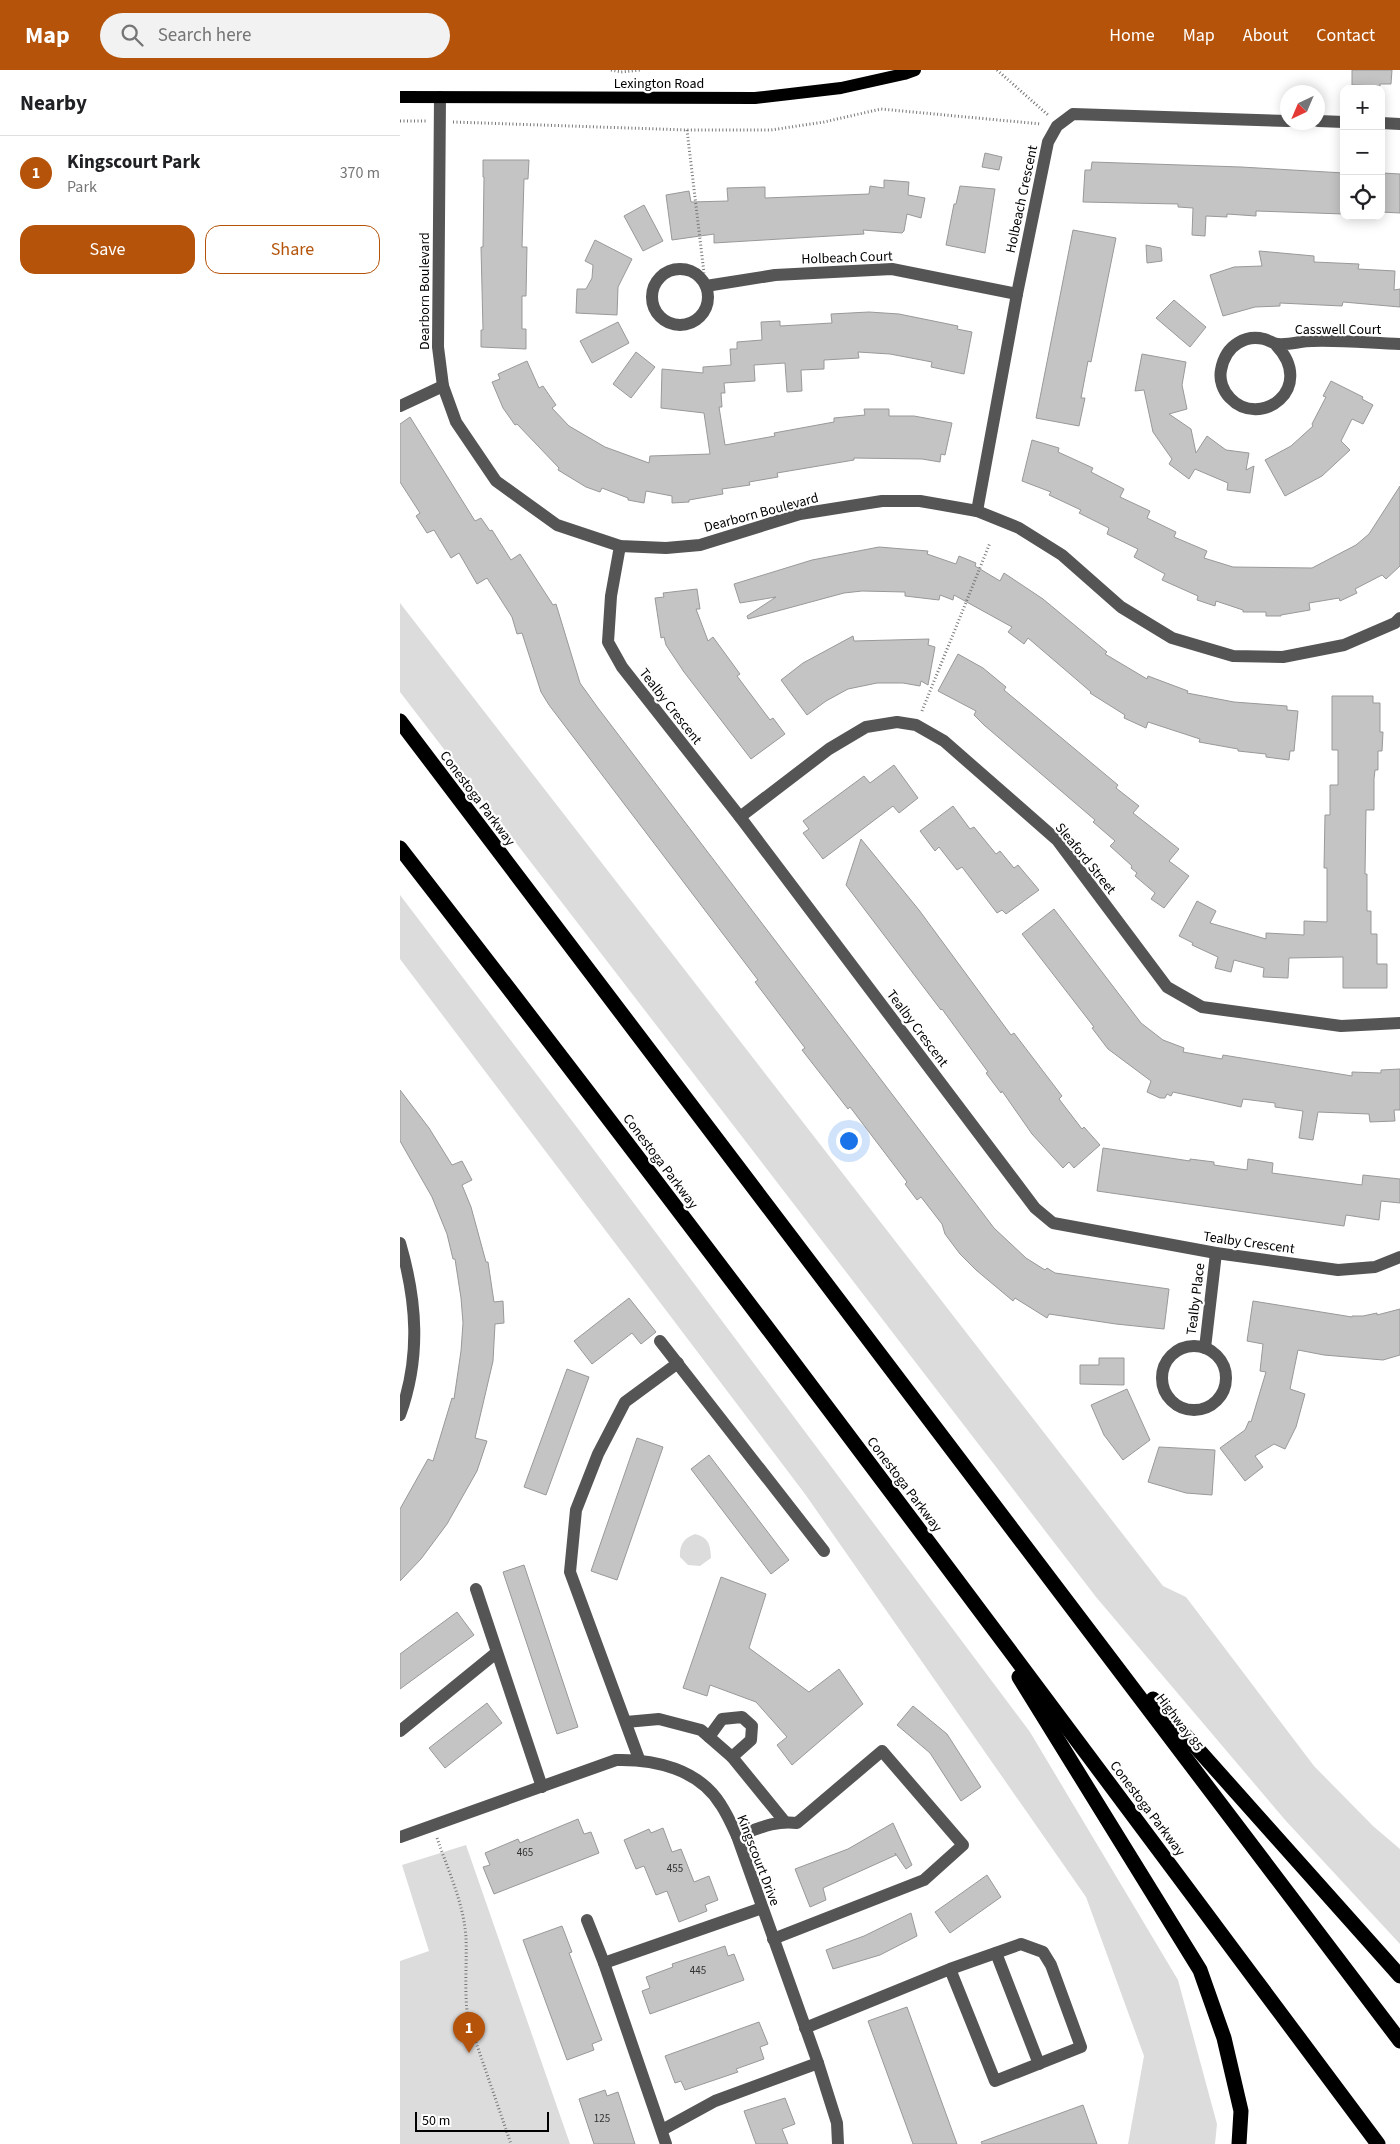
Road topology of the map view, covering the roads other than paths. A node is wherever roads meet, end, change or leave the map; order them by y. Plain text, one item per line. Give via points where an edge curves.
1 (915, 70) edge
2 (400, 97) edge
3 (440, 97) junction
4 (1280, 121) edge
5 (1325, 122) edge
6 (1340, 122) edge
7 (1385, 123) edge
8 (1400, 124) edge
9 (706, 286) junction
10 (1017, 294) junction
11 (1400, 344) edge
12 (1276, 345) junction
13 (443, 386) junction
14 (400, 406) edge
15 (977, 510) junction
16 (620, 546) junction
17 (1398, 625) edge
18 (400, 722) edge
19 (740, 817) junction
20 (400, 848) edge
21 (1400, 1023) edge
22 (400, 1243) edge
23 (1216, 1253) junction
24 (1400, 1257) edge
25 (660, 1341) dead end
26 (1205, 1348) junction
27 (678, 1363) junction
28 (400, 1415) edge
29 (824, 1551) dead end
30 (476, 1589) dead end
31 (967, 1592) junction
32 (1075, 1611) junction
33 (496, 1653) junction
34 (626, 1722) junction
35 (400, 1731) edge
36 (709, 1737) junction
37 (732, 1757) junction
38 (639, 1759) junction
39 (542, 1786) junction
40 (785, 1822) junction
41 (737, 1836) junction
42 (400, 1837) edge
43 (762, 1908) junction
44 (587, 1920) dead end
45 (772, 1939) junction
46 (996, 1953) junction
47 (604, 1962) junction
48 (950, 1969) junction
49 (1400, 1976) edge
50 (805, 2028) junction
51 (1400, 2041) edge
52 (818, 2063) junction
53 (1039, 2064) junction
54 (662, 2130) junction
55 (666, 2144) edge
56 (838, 2144) edge
57 (1239, 2144) edge
58 (1378, 2144) edge

1 - 3 main road, Lexington Road via 841,88 754,98
2 - 3 main road, Lexington Road
3 - 13 street, Dearborn Boulevard via 438,347
4 - 10 street, Holbeach Crescent via 1073,114 1053,121
5 - 6 street
7 - 8 street
9 - 9 street via 692,272 672,270 656,283 653,303 664,320 684,325 694,322 704,311 708,296
9 - 10 street, Holbeach Court via 775,275 892,269
10 - 15 street, Holbeach Crescent
11 - 12 street, Casswell Court via 1312,341
12 - 12 street, Casswell Court via 1265,339 1239,342 1222,362 1223,387 1241,406 1266,408 1278,402 1286,392 1291,380 1291,366 1286,354
13 - 14 street
13 - 16 street, Dearborn Boulevard via 456,422 496,481 557,525
15 - 16 street, Dearborn Boulevard via 920,502 882,501 800,514 700,545 666,548
15 - 17 street, Dearborn Boulevard via 1018,528 1062,555 1121,607 1172,638 1233,656 1291,656 1344,645
16 - 19 street, Tealby Crescent via 611,596 608,642 622,668
18 - 32 highway, Conestoga Parkway
19 - 21 street, Sleaford Street via 829,749 866,727 897,722 916,725 944,741 1056,840 1167,987 1202,1006 1341,1026
19 - 23 street, Tealby Crescent via 1035,1208 1053,1223
20 - 31 highway, Conestoga Parkway
22 - 28 street via 410,1276 415,1323 412,1365
23 - 24 street, Tealby Crescent via 1338,1270 1375,1267
23 - 26 street, Tealby Place
25 - 27 street
26 - 26 street, Tealby Place via 1223,1364 1226,1375 1224,1388 1211,1406 1189,1410 1170,1400 1164,1391 1162,1376 1166,1362 1183,1347
27 - 29 street
27 - 34 street via 625,1402 598,1454 576,1510 570,1572
30 - 33 street
31 - 57 highway via 1200,1970 1224,2038 1241,2111
31 - 58 highway, Conestoga Parkway
32 - 49 highway
32 - 51 highway, Highway 85
33 - 35 street
33 - 39 street
34 - 36 street via 659,1719 701,1730
34 - 38 street
36 - 37 street
36 - 37 street via 722,1719 742,1717 752,1726 751,1740
37 - 40 street
38 - 39 street, Kingscourt Drive via 616,1760
38 - 41 street, Kingscourt Drive via 665,1764 699,1780 720,1803
39 - 42 street, Kingscourt Drive
40 - 41 street
40 - 45 street via 797,1824 882,1750 963,1845 924,1880
41 - 43 street, Kingscourt Drive
43 - 45 street, Kingscourt Drive
43 - 47 street
44 - 47 street
45 - 50 street, Kingscourt Drive
46 - 48 street
46 - 53 street
46 - 53 street via 1021,1944 1043,1952 1051,1965 1081,2047
47 - 54 street
48 - 50 street
48 - 53 street via 995,2081
50 - 52 street, Kingscourt Drive
52 - 54 street via 715,2101
52 - 56 street, Kingscourt Drive via 837,2123
54 - 55 street

